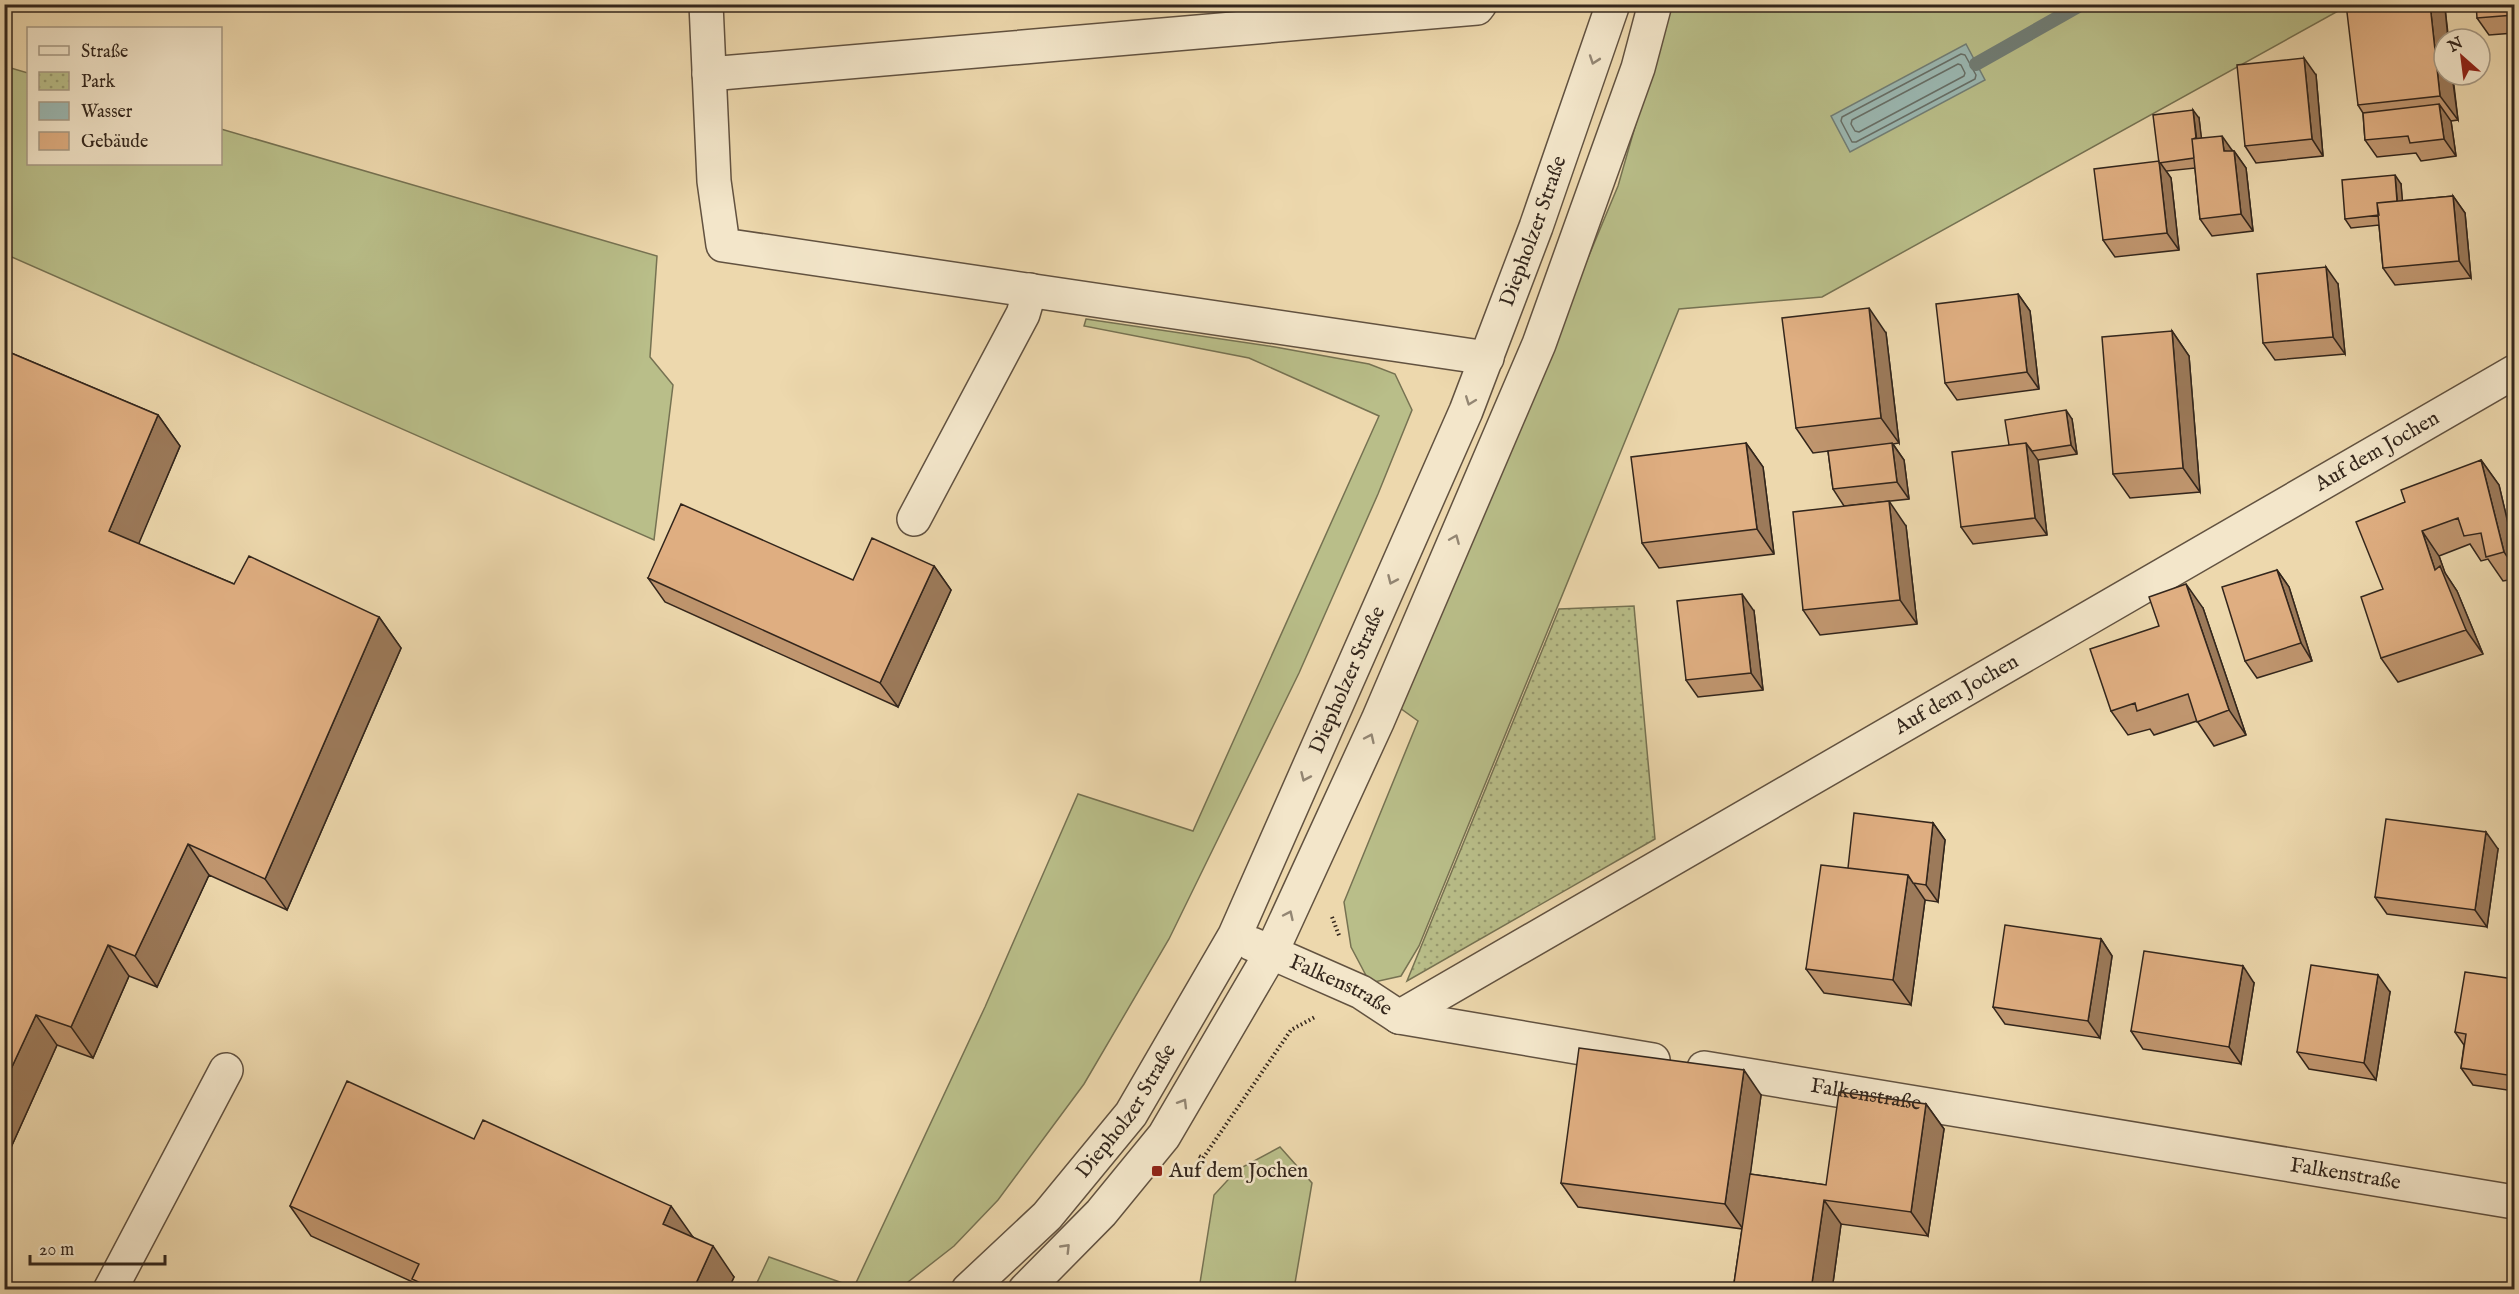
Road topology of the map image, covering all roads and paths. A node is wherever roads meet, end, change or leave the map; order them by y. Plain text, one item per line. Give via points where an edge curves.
1 (706, 4) edge
2 (1480, 4) edge
3 (1613, 4) edge
4 (1655, 4) edge
5 (709, 74) junction
6 (1030, 290) junction
7 (1487, 358) junction
8 (2514, 372) edge
9 (914, 519) dead end
10 (1234, 935) junction
11 (1271, 953) junction
12 (1399, 1017) junction
13 (226, 1070) dead end
14 (2514, 1202) edge
15 (110, 1290) edge
16 (968, 1290) edge
17 (1025, 1290) edge

1 - 5 street
2 - 5 street via 1477,8
3 -> 7 street, Diepholzer Straße
11 -> 4 street, Diepholzer Straße via 1378,720 1539,344 1638,68
5 - 6 street via 714,181 723,245
6 - 7 street
6 - 9 street via 1023,314
7 -> 10 street, Diepholzer Straße
8 - 12 street, Auf dem Jochen
10 - 11 street, Falkenstraße
10 - 16 street, Diepholzer Straße via 1131,1114 1047,1216
11 - 12 street, Falkenstraße via 1361,992
17 -> 11 street, Diepholzer Straße via 1101,1213 1164,1136
12 - 14 street, Falkenstraße
13 - 15 street

